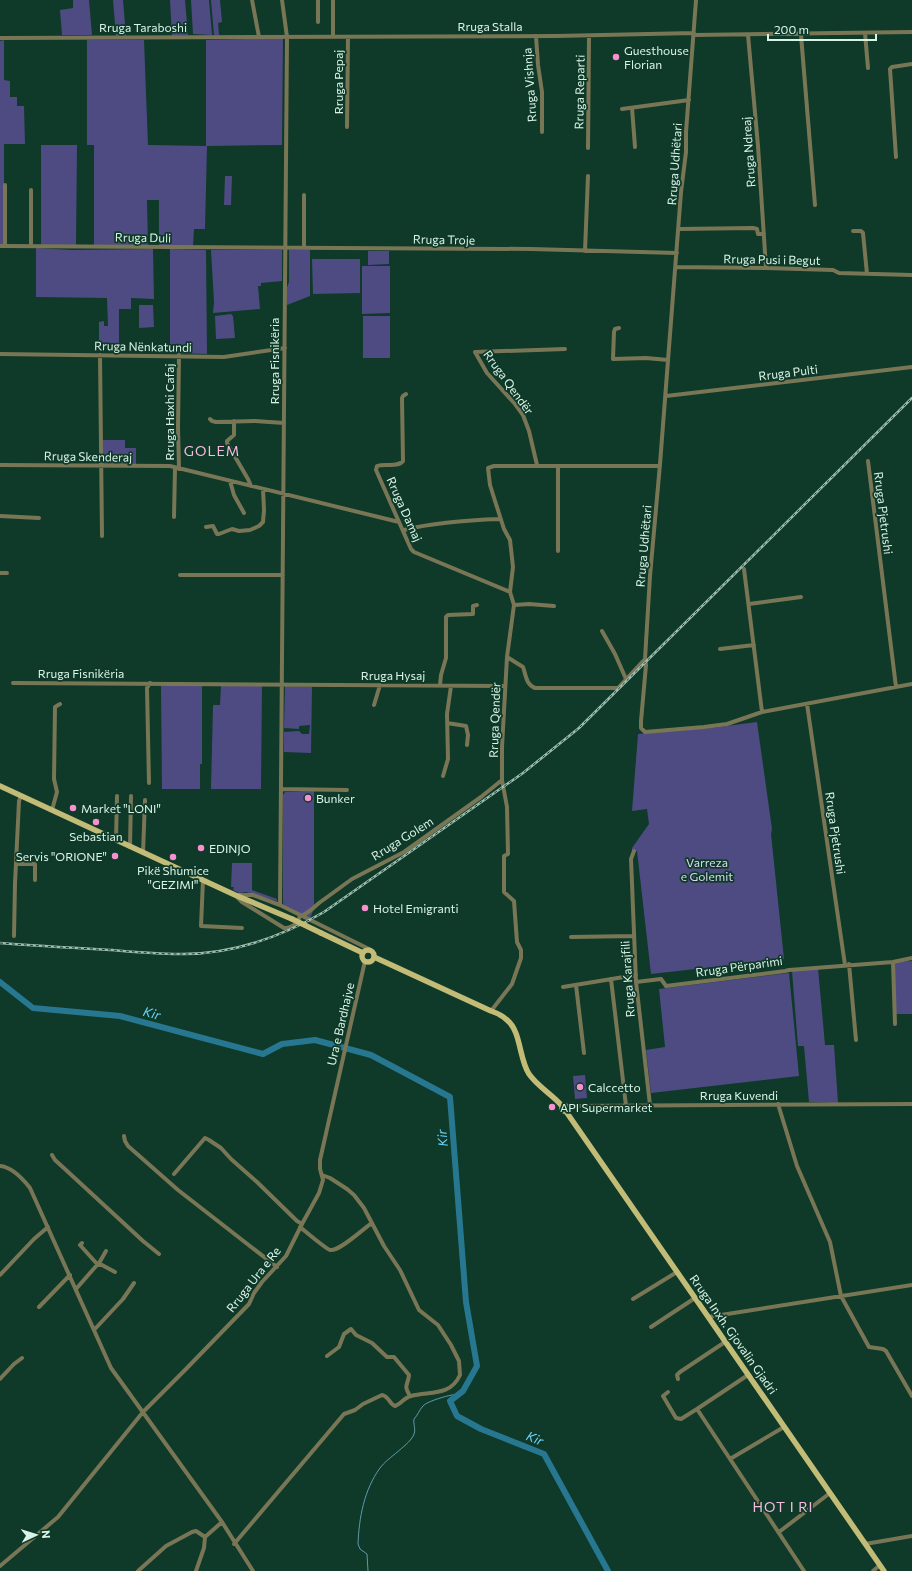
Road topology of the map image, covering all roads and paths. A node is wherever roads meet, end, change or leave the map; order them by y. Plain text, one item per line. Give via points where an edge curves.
1 (252, 0) edge
2 (282, 0) edge
3 (318, 0) edge
4 (333, 0) edge
5 (696, 0) edge
6 (318, 22) dead end
7 (912, 32) edge
8 (865, 33) junction
9 (694, 34) junction
10 (748, 35) junction
11 (801, 35) junction
12 (536, 36) junction
13 (589, 36) junction
14 (258, 37) junction
15 (287, 37) junction
16 (333, 37) junction
17 (348, 37) junction
18 (0, 38) edge
19 (912, 64) edge
20 (868, 68) dead end
21 (689, 100) junction
22 (632, 108) junction
23 (622, 109) dead end
24 (347, 127) dead end
25 (542, 132) dead end
26 (635, 147) dead end
27 (588, 148) dead end
28 (896, 157) dead end
29 (588, 176) dead end
30 (5, 184) dead end
31 (31, 190) dead end
32 (304, 195) dead end
33 (815, 205) dead end
34 (678, 229) junction
35 (853, 231) dead end
36 (764, 234) junction
37 (2, 246) edge
38 (31, 246) junction
39 (285, 248) junction
40 (304, 248) junction
41 (585, 251) junction
42 (677, 253) junction
43 (676, 267) junction
44 (766, 268) junction
45 (867, 274) junction
46 (912, 275) edge
47 (619, 328) dead end
48 (285, 348) junction
49 (565, 349) dead end
50 (0, 354) edge
51 (100, 355) junction
52 (179, 355) junction
53 (668, 360) junction
54 (912, 367) edge
55 (406, 394) dead end
56 (666, 396) junction
57 (210, 419) dead end
58 (234, 422) junction
59 (284, 423) junction
60 (868, 461) dead end
61 (0, 465) edge
62 (537, 465) junction
63 (101, 466) junction
64 (558, 466) junction
65 (660, 466) junction
66 (177, 468) junction
67 (230, 481) junction
68 (251, 486) junction
69 (263, 489) junction
70 (284, 494) junction
71 (244, 513) dead end
72 (0, 516) edge
73 (174, 517) dead end
74 (38, 518) dead end
75 (500, 518) junction
76 (399, 522) junction
77 (206, 527) dead end
78 (404, 530) junction
79 (102, 536) dead end
80 (558, 551) dead end
81 (744, 569) dead end
82 (0, 573) edge
83 (7, 573) dead end
84 (180, 575) dead end
85 (283, 576) junction
86 (510, 592) junction
87 (801, 598) dead end
88 (749, 604) junction
89 (477, 605) dead end
90 (514, 605) junction
91 (554, 606) dead end
92 (602, 631) dead end
93 (754, 645) junction
94 (720, 649) dead end
95 (507, 657) junction
96 (645, 659) junction
97 (626, 679) junction
98 (13, 682) dead end
99 (150, 683) junction
100 (282, 684) junction
101 (912, 684) edge
102 (380, 685) junction
103 (440, 685) junction
104 (451, 686) junction
105 (505, 686) junction
106 (896, 687) junction
107 (60, 704) dead end
108 (807, 704) junction
109 (374, 705) dead end
110 (762, 712) junction
111 (447, 723) junction
112 (467, 745) dead end
113 (443, 776) dead end
114 (502, 780) junction
115 (148, 783) dead end
116 (0, 786) edge
117 (281, 790) junction
118 (347, 790) dead end
119 (21, 796) junction
120 (117, 796) dead end
121 (131, 796) dead end
122 (145, 800) dead end
123 (52, 810) junction
124 (116, 840) junction
125 (130, 847) junction
126 (634, 851) dead end
127 (143, 853) junction
128 (16, 864) junction
129 (35, 880) dead end
130 (203, 880) junction
131 (235, 895) junction
132 (280, 905) junction
133 (312, 910) junction
134 (301, 915) junction
135 (310, 920) junction
136 (242, 928) dead end
137 (14, 936) dead end
138 (634, 936) junction
139 (571, 937) dead end
140 (371, 950) junction
141 (363, 953) junction
142 (374, 957) junction
143 (912, 958) edge
144 (365, 961) junction
145 (893, 962) junction
146 (847, 964) junction
147 (636, 975) junction
148 (611, 979) junction
149 (636, 982) junction
150 (576, 985) junction
151 (563, 987) dead end
152 (491, 1011) junction
153 (895, 1024) dead end
154 (856, 1040) dead end
155 (584, 1053) dead end
156 (337, 1084) joint
157 (778, 1104) junction
158 (912, 1104) edge
159 (650, 1105) junction
160 (626, 1106) junction
161 (565, 1108) junction
162 (124, 1136) dead end
163 (52, 1155) dead end
164 (0, 1166) edge
165 (174, 1174) dead end
166 (322, 1175) junction
167 (372, 1223) junction
168 (301, 1226) junction
169 (48, 1227) junction
170 (82, 1243) dead end
171 (106, 1251) dead end
172 (159, 1254) dead end
173 (98, 1265) junction
174 (276, 1267) junction
175 (115, 1272) dead end
176 (677, 1272) junction
177 (0, 1275) edge
178 (70, 1275) junction
179 (134, 1283) dead end
180 (912, 1285) edge
181 (76, 1289) junction
182 (841, 1296) junction
183 (695, 1298) junction
184 (633, 1299) dead end
185 (39, 1307) dead end
186 (708, 1317) junction
187 (651, 1327) dead end
188 (94, 1330) junction
189 (726, 1342) junction
190 (327, 1356) dead end
191 (22, 1358) dead end
192 (748, 1375) junction
193 (0, 1379) edge
194 (678, 1379) dead end
195 (668, 1392) dead end
196 (410, 1396) junction
197 (912, 1396) edge
198 (697, 1409) junction
199 (143, 1412) junction
200 (784, 1427) junction
201 (730, 1459) junction
202 (830, 1493) junction
203 (222, 1522) junction
204 (779, 1532) junction
205 (912, 1536) edge
206 (205, 1537) junction
207 (234, 1544) junction
208 (865, 1544) junction
209 (0, 1566) edge
210 (880, 1566) junction
211 (138, 1571) edge
212 (196, 1571) edge
213 (253, 1571) edge
214 (804, 1571) edge
215 (873, 1571) edge
216 (884, 1571) edge

1 - 14 street
2 - 15 street, Rruga Fisnikëria
3 - 6 street
4 - 16 street
5 - 9 street, Rruga Udhëtari
7 - 8 street, Rruga Stalla
8 - 11 street, Rruga Stalla
8 - 20 street
9 - 10 street, Rruga Stalla
9 - 13 street, Rruga Stalla
9 - 21 street, Rruga Udhëtari
10 - 11 street, Rruga Stalla
10 - 36 street, Rruga Ndreaj
11 - 33 street
12 - 13 street, Rruga Stalla
12 - 17 street, Rruga Stalla
12 - 25 street, Rruga Vishnja via 542,92
13 - 27 street, Rruga Reparti
14 - 15 street, Rruga Taraboshi
14 - 18 street, Rruga Taraboshi
15 - 16 street, Rruga Stalla
15 - 39 street, Rruga Fisnikëria
16 - 17 street, Rruga Stalla
17 - 24 street, Rruga Pepaj
19 - 28 street via 890,69
21 - 22 street
21 - 34 street, Rruga Udhëtari
22 - 23 street
22 - 26 street
29 - 41 street
30 - 37 street
31 - 38 street
32 - 40 street
34 - 36 street via 755,228 758,234
34 - 42 street, Rruga Udhëtari
35 - 45 street via 863,233
36 - 44 street, Rruga Ndreaj
37 - 38 street, Rruga Duli
38 - 39 street, Rruga Duli
39 - 40 street, Rruga Troje
39 - 48 street, Rruga Fisnikëria
40 - 41 street, Rruga Troje
41 - 42 street, Rruga Troje
42 - 43 street, Rruga Udhëtari
43 - 44 street, Rruga Pusi i Begut
43 - 53 street, Rruga Udhëtari
44 - 45 street, Rruga Pusi i Begut
45 - 46 street, Rruga Pusi i Begut
47 - 53 street via 614,332 613,359
48 - 52 street, Rruga Nënkatundi via 273,348 232,357
48 - 59 street, Rruga Fisnikëria
49 - 62 street, Rruga Qendër via 475,352 487,373 523,415
50 - 51 street, Rruga Nënkatundi
51 - 52 street, Rruga Nënkatundi
51 - 63 street
52 - 66 street, Rruga Haxhi Cafaj
53 - 56 street, Rruga Udhëtari
54 - 56 street, Rruga Pulti
55 - 76 street, Rruga Damaj via 402,398 403,461 399,464 382,464 376,470
56 - 65 street, Rruga Udhëtari
57 - 58 street via 216,422
58 - 59 street
58 - 68 street via 234,435 227,443
59 - 70 street, Rruga Fisnikëria
60 - 106 street, Rruga Pjetrushi
61 - 63 street, Rruga Skenderaj
62 - 64 street, Rruga Qendër
62 - 75 street, Rruga Qendër via 488,468 490,485
63 - 66 street, Rruga Skenderaj
63 - 79 street
64 - 65 street, Rruga Qendër
64 - 80 street
65 - 96 street, Rruga Udhëtari
66 - 67 street, Rruga Skenderaj
66 - 73 street
67 - 68 street, Rruga Skenderaj
67 - 71 street
68 - 69 street, Rruga Skenderaj
69 - 70 street, Rruga Skenderaj
69 - 77 street via 264,516 259,526 246,531 232,529 219,534 213,526
70 - 76 street, Rruga Skenderaj
70 - 85 street, Rruga Fisnikëria
72 - 74 street
75 - 78 street
75 - 86 street, Rruga Qendër via 512,550
76 - 78 street, Rruga Damaj
78 - 86 street, Rruga Damaj via 414,552
81 - 88 street
82 - 83 street
84 - 85 street
85 - 100 street, Rruga Fisnikëria
86 - 90 street, Rruga Qendër
87 - 88 street
88 - 93 street
89 - 103 street via 473,606 473,614 446,617 446,658
90 - 91 street
90 - 95 street, Rruga Qendër
92 - 97 street
93 - 94 street
93 - 110 street
95 - 97 street via 523,666 528,682 534,688 618,688
95 - 105 street, Rruga Qendër
96 - 97 street
96 - 110 street, Rruga Udhëtari via 640,721 645,733 727,724
98 - 99 street, Rruga Fisnikëria
99 - 100 street, Rruga Fisnikëria
99 - 115 street via 147,688
100 - 102 street, Rruga Hysaj
100 - 117 street, Rruga Fisnikëria
101 - 106 street
102 - 103 street, Rruga Hysaj
102 - 109 street
103 - 104 street, Rruga Hysaj
104 - 105 street, Rruga Hysaj
104 - 111 street
105 - 114 street, Rruga Qendër
106 - 108 street
107 - 123 street via 55,707 54,779 57,789
108 - 110 street
108 - 146 street, Rruga Pjetrushi
111 - 112 street via 466,726
111 - 113 street via 448,759
114 - 133 street, Rruga Golem via 404,852 352,879
114 - 152 street, Rruga Qendër via 508,833 508,854 504,856 504,892 514,901 517,942 522,954 512,984
116 - 119 main road
117 - 118 street
117 - 132 street, Rruga Fisnikëria
119 - 123 main road
119 - 128 street
120 - 124 street
121 - 125 street
122 - 127 street
123 - 124 main road
124 - 125 main road
125 - 127 main road
126 - 138 street, Rruga Karajfili via 631,859
127 - 130 main road
128 - 129 street via 35,864
128 - 137 street
130 - 131 main road
130 - 136 street via 201,926
131 - 132 street via 253,895
131 - 134 street via 284,928 297,923
131 - 141 main road, bridge
132 - 134 street
133 - 134 street, Rruga Golem
133 - 135 street
134 - 135 street
135 - 140 street
138 - 139 street
138 - 147 street, Rruga Karajfili
140 - 141 main road
140 - 142 main road
141 - 144 main road
142 - 144 main road via 370,962
142 - 152 main road, Rruga Inxh. Gjovalin Gjadri
143 - 145 street, Rruga Përparimi
144 - 156 street, Ura e Bardhajve
145 - 146 street, Rruga Përparimi
145 - 153 street
146 - 149 street, Rruga Përparimi via 666,986 661,979
146 - 154 street
147 - 148 street
147 - 149 street, Rruga Karajfili
148 - 150 street
148 - 160 street
149 - 159 street, Rruga Karajfili
150 - 151 street
150 - 155 street
152 - 161 main road, Rruga Inxh. Gjovalin Gjadri via 508,1020 526,1070 538,1085 554,1096
156 - 166 street, Rruga Ura e Re via 320,1160
157 - 158 street, Rruga Kuvendi
157 - 159 street, Rruga Kuvendi
157 - 182 street via 798,1166 830,1242
159 - 160 street, Rruga Kuvendi
160 - 161 street, Rruga Kuvendi
161 - 176 main road, Rruga Inxh. Gjovalin Gjadri
162 - 174 street via 128,1146 178,1190
163 - 172 street
164 - 169 street via 10,1170 30,1188
165 - 168 street via 205,1138 210,1140
166 - 167 street via 334,1180 354,1195
166 - 168 street, Rruga Ura e Re via 322,1186
167 - 168 street via 334,1250 328,1249
167 - 196 street via 400,1270 419,1310 441,1329 460,1365 460,1376 450,1388
168 - 174 street, Rruga Ura e Re via 286,1256
169 - 177 street
169 - 178 street
170 - 173 street via 80,1245
171 - 173 street
173 - 175 street
173 - 181 street
174 - 199 street, Rruga Ura e Re via 254,1293 249,1304
176 - 183 main road, Rruga Inxh. Gjovalin Gjadri
176 - 184 street
178 - 181 street
178 - 185 street
179 - 188 street
180 - 182 street
181 - 188 street
182 - 186 street
182 - 197 street via 869,1347 886,1351
183 - 186 main road, Rruga Inxh. Gjovalin Gjadri
183 - 187 street
186 - 189 main road, Rruga Inxh. Gjovalin Gjadri
188 - 199 street via 111,1368
189 - 192 main road, Rruga Inxh. Gjovalin Gjadri
189 - 194 street via 680,1372 677,1375
190 - 196 street via 339,1347 344,1334 351,1329 387,1357 394,1358 409,1375 406,1383
191 - 193 street
192 - 198 street
192 - 200 main road, Rruga Inxh. Gjovalin Gjadri
195 - 198 street via 663,1396 676,1418
196 - 207 street via 395,1406 382,1395 344,1414
198 - 201 street
199 - 203 street
199 - 209 street, Rruga Ura e Re via 58,1517
200 - 201 street
200 - 202 main road, Rruga Inxh. Gjovalin Gjadri
201 - 204 street
202 - 204 street
202 - 208 main road, Rruga Inxh. Gjovalin Gjadri
203 - 206 street
203 - 207 street
204 - 214 street
205 - 208 street
206 - 211 street via 196,1531 192,1532 166,1546
206 - 212 street
207 - 213 street
208 - 210 main road, Rruga Inxh. Gjovalin Gjadri
210 - 215 street
210 - 216 main road, Rruga Inxh. Gjovalin Gjadri

